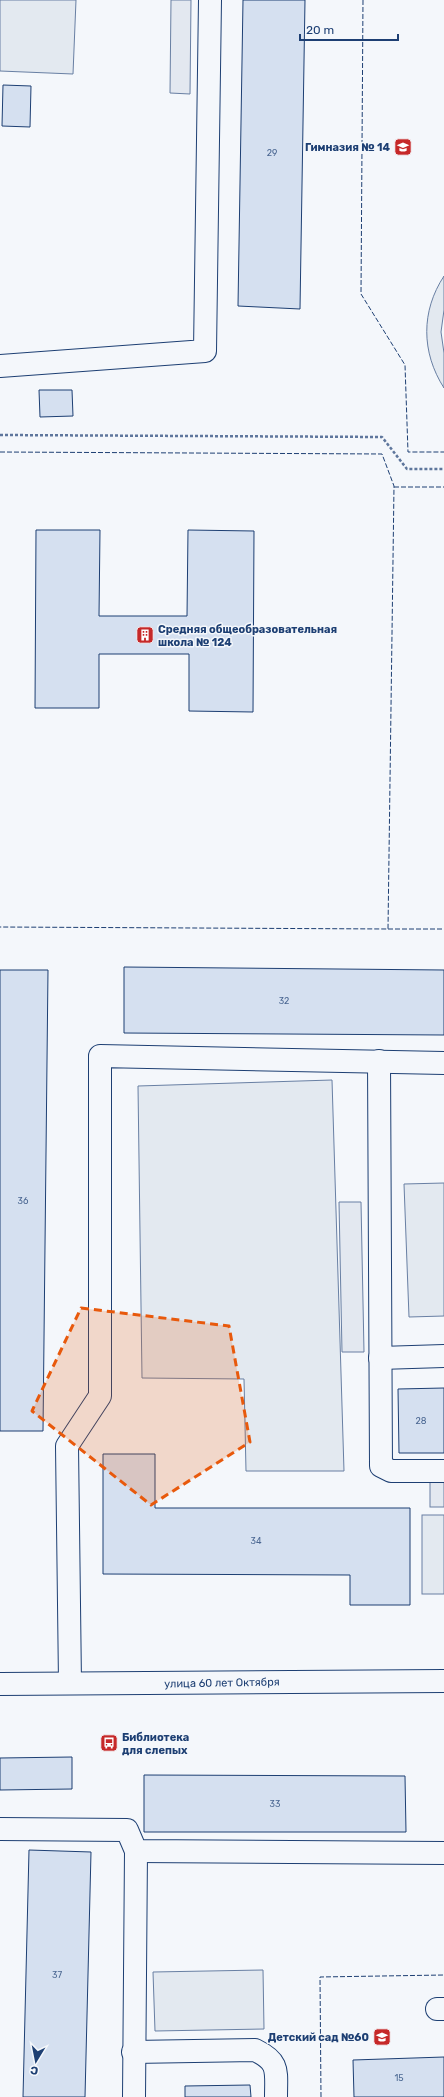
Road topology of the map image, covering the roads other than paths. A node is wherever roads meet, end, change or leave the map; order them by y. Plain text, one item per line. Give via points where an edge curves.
1 (210, 0) edge
2 (0, 366) edge
3 (379, 1061) junction
4 (444, 1063) edge
5 (444, 1356) edge
6 (380, 1358) junction
7 (444, 1471) edge
8 (444, 1681) edge
9 (70, 1683) junction
10 (0, 1684) edge
11 (0, 1828) edge
12 (136, 1851) junction
13 (444, 1853) edge
14 (133, 2052) junction
15 (134, 2097) edge
16 (276, 2097) edge

1 - 2 main road via 205,351
3 - 4 main road
3 - 6 main road
3 - 9 main road via 100,1056 100,1396 67,1446
5 - 6 main road
6 - 7 main road via 381,1466 391,1471
8 - 9 main road, улица 60 лет Октября
9 - 10 main road, улица 60 лет Октября
11 - 12 main road via 127,1830
12 - 13 main road
12 - 14 main road
14 - 15 main road
14 - 16 main road via 254,2050 269,2056 276,2070

